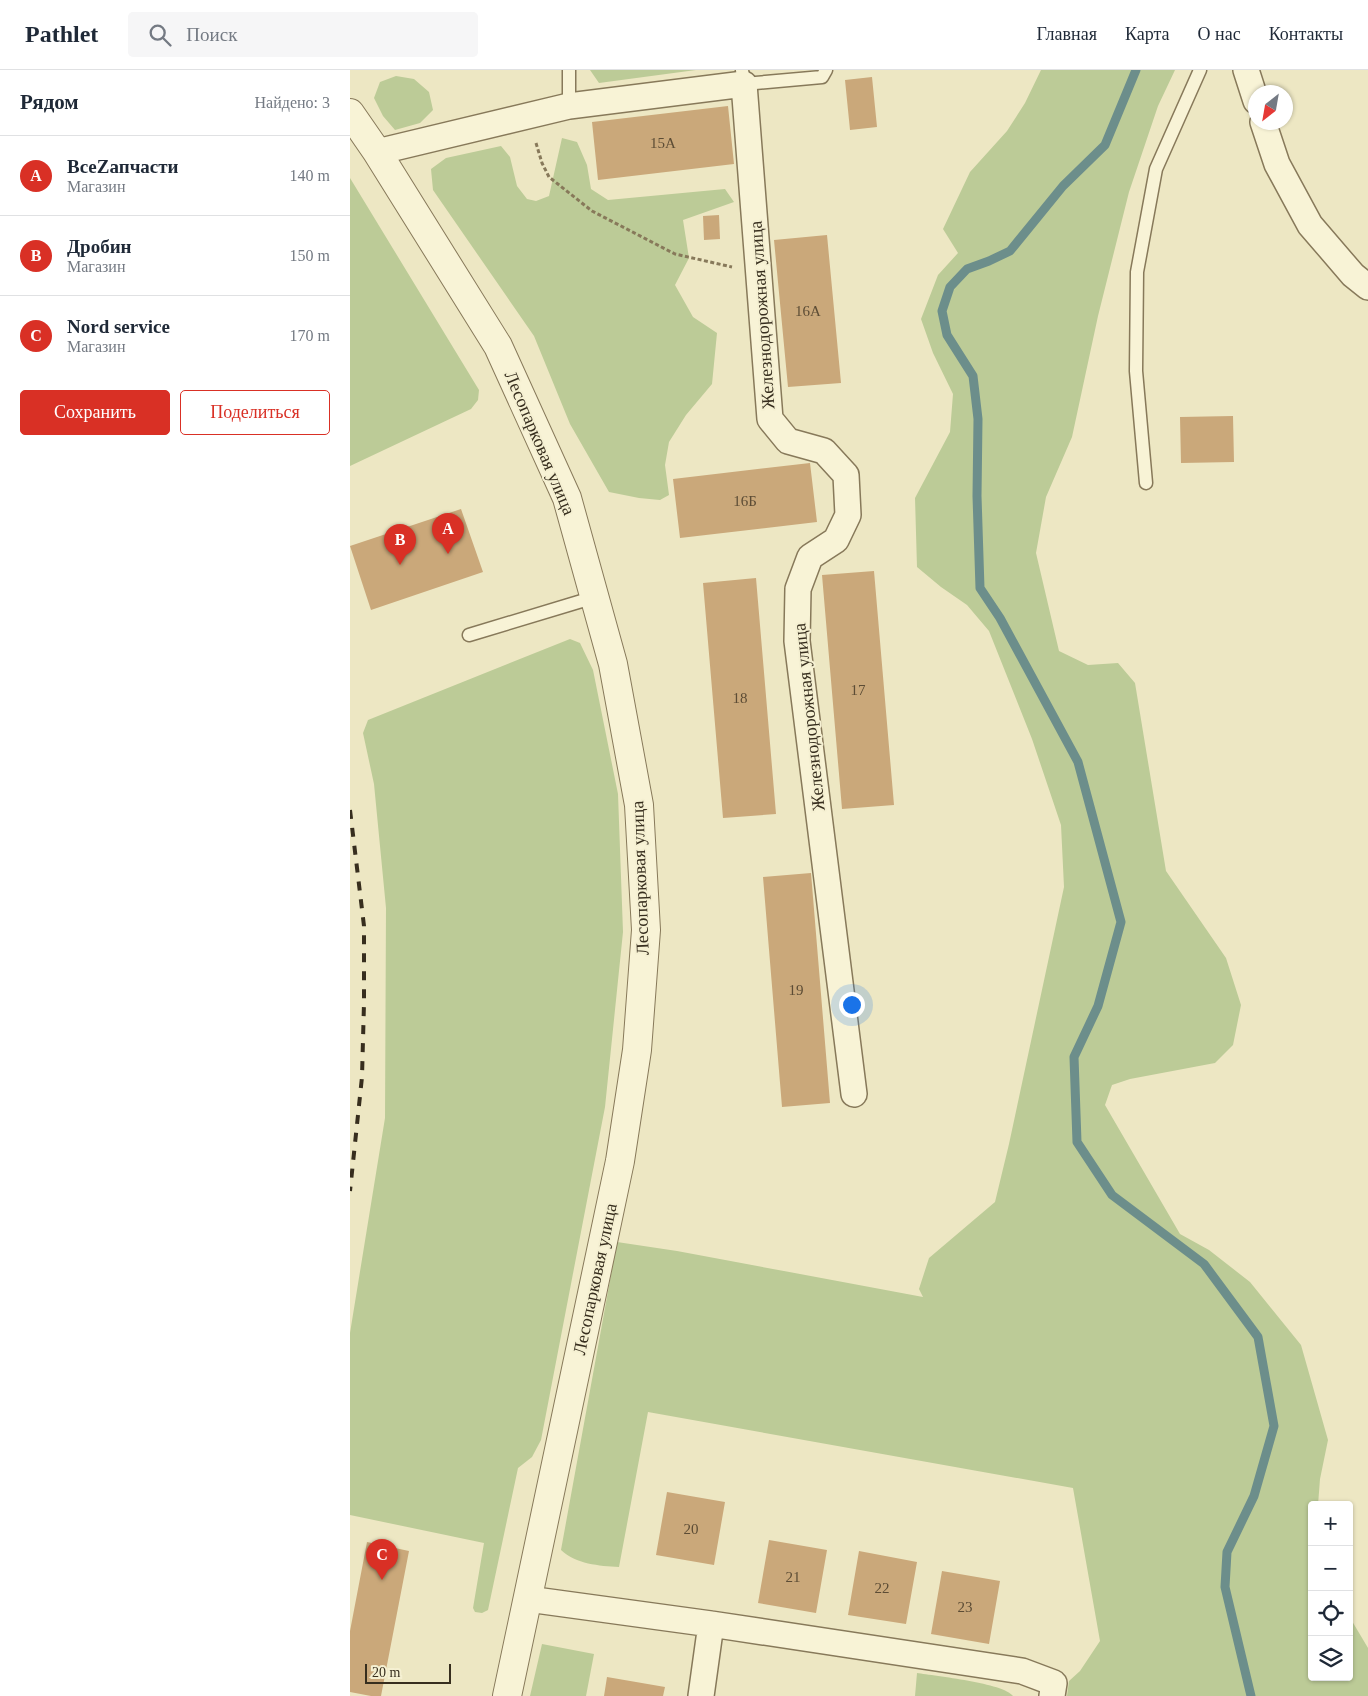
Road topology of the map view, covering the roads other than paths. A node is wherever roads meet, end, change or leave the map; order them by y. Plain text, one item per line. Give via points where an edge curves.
1 (570, 70) edge
2 (826, 70) edge
3 (1200, 70) edge
4 (1246, 70) edge
5 (743, 77) edge
6 (1251, 85) edge
7 (569, 106) junction
8 (350, 113) edge
9 (1266, 130) edge
10 (377, 152) junction
11 (1368, 287) edge
12 (1146, 483) dead end
13 (595, 597) junction
14 (470, 635) dead end
15 (854, 1094) dead end
16 (528, 1599) junction
17 (711, 1624) junction
18 (1053, 1689) edge
19 (507, 1696) edge
20 (701, 1696) edge

1 - 7 lane
2 - 5 lane via 822,77
3 - 12 lane via 1156,169 1137,272 1136,371
4 - 6 street
5 - 7 street
5 - 15 street, Железнодорожная улица via 770,420 788,442 824,451 846,476 848,515 836,540 810,557 798,589 797,641
7 - 10 street
8 - 10 street, Лесопарковая улица
9 - 11 street via 1277,164 1310,225 1353,275
10 - 13 street, Лесопарковая улица via 498,346 567,498
13 - 14 lane
13 - 16 street, Лесопарковая улица via 613,664 639,805 646,930 637,1050 620,1161
16 - 17 street
16 - 19 street, Лесопарковая улица
17 - 18 street via 1022,1671
17 - 20 street

